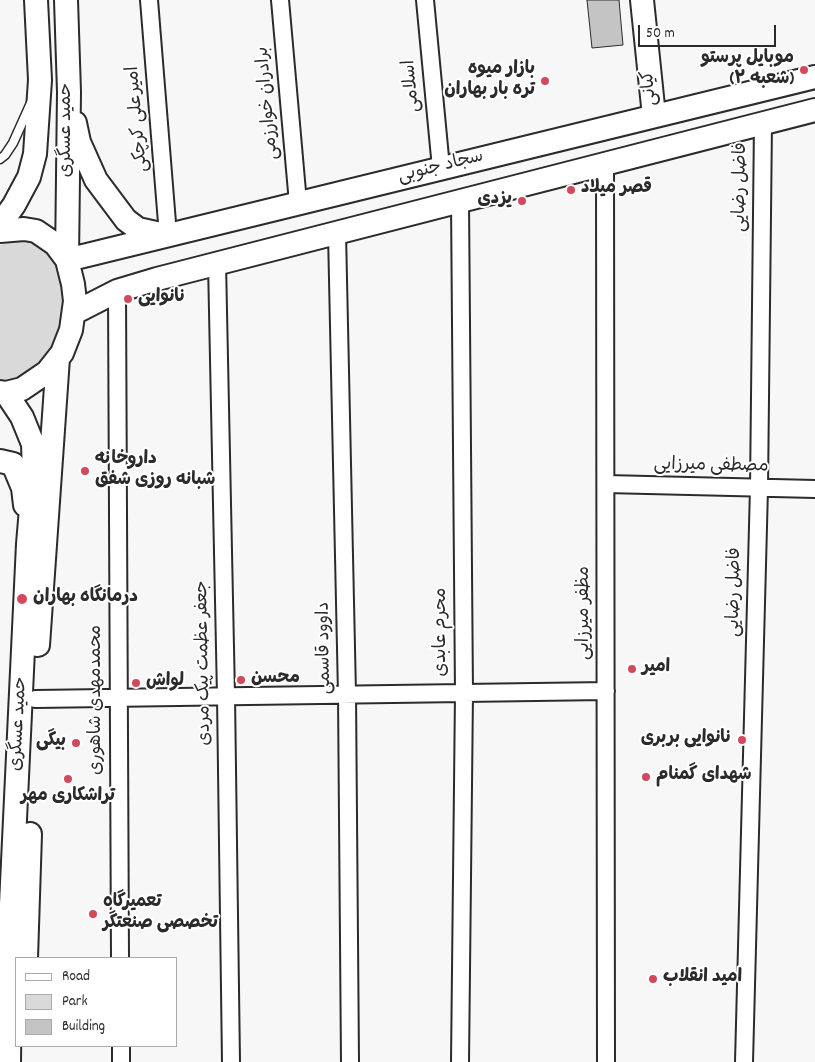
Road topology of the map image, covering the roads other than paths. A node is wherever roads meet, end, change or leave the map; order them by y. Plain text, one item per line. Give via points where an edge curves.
1 (36, 0) edge
2 (66, 0) edge
3 (150, 0) edge
4 (280, 0) edge
5 (425, 0) edge
6 (642, 0) edge
7 (815, 77) edge
8 (40, 80) junction
9 (68, 92) junction
10 (815, 110) edge
11 (654, 116) junction
12 (763, 123) junction
13 (0, 159) edge
14 (606, 164) junction
15 (441, 168) junction
16 (460, 201) junction
17 (298, 203) junction
18 (0, 225) edge
19 (0, 232) edge
20 (338, 232) junction
21 (168, 235) junction
22 (66, 260) junction
23 (217, 263) junction
24 (116, 291) junction
25 (74, 314) junction
26 (58, 358) junction
27 (3, 393) edge
28 (0, 461) edge
29 (606, 484) junction
30 (759, 488) junction
31 (815, 489) edge
32 (28, 544) junction
33 (606, 691) junction
34 (464, 693) junction
35 (347, 694) junction
36 (226, 696) junction
37 (117, 697) junction
38 (35, 699) junction
39 (6, 905) edge
40 (26, 957) edge
41 (120, 957) edge
42 (25, 1047) edge
43 (121, 1047) edge
44 (9, 1062) edge
45 (24, 1062) edge
46 (121, 1062) edge
47 (231, 1062) edge
48 (350, 1062) edge
49 (460, 1062) edge
50 (606, 1062) edge
51 (744, 1062) edge

1 - 8 main road, حمید عسگری
2 - 9 main road, حمید عسگری
3 - 21 street, امیرعلی کرچکی
4 - 17 street, برادران خوارزمی
5 - 15 street, اسلامی
6 - 11 main road, کیانی
7 - 11 main road, سجاد جنوبی
8 - 13 lane via 12,143
8 - 18 main road, حمید عسگری via 35,154 29,178
9 - 21 main road via 79,142 107,196 126,220 138,229
9 - 22 main road, حمید عسگری
10 - 12 main road, سجاد جنوبی
11 - 15 main road, سجاد جنوبی
12 - 14 main road, سجاد جنوبی
12 - 30 street, فاضل رضایی
14 - 16 main road, سجاد جنوبی
14 - 29 street, مظفر میرزایی
15 - 17 main road, سجاد جنوبی
16 - 20 main road, سجاد جنوبی
16 - 34 street, محرم عابدی
17 - 21 main road, سجاد جنوبی
19 - 22 main road via 36,231 55,244
20 - 23 main road, سجاد جنوبی
20 - 35 street, داوود قاسمی
21 - 22 main road, سجاد جنوبی
22 - 25 main road via 73,284
23 - 24 main road, سجاد جنوبی
23 - 36 street, جعفر عظمت پیک مردی
24 - 25 main road, سجاد جنوبی
24 - 37 street, محمدمهدی شاهوری
25 - 26 main road via 71,330
26 - 27 main road via 32,383
26 - 38 main road, حمید عسگری
27 - 32 main road, حمید عسگری via 22,418 33,444
28 - 32 main road via 13,464 23,488
29 - 30 street, مصطفی میرزایی
29 - 33 street, مظفر میرزایی
30 - 31 street, مصطفی میرزایی
30 - 51 street, فاضل رضایی
32 - 39 main road, حمید عسگری
33 - 34 street
33 - 50 street, مظفر میرزایی
34 - 35 street
34 - 49 street, محرم عابدی
35 - 36 street
35 - 48 street, داوود قاسمی
36 - 37 street
36 - 47 street, جعفر عظمت پیک مردی
37 - 38 street
37 - 41 street, محمدمهدی شاهوری
38 - 40 main road, حمید عسگری
39 - 44 main road, حمید عسگری
42 - 45 main road
43 - 46 street

